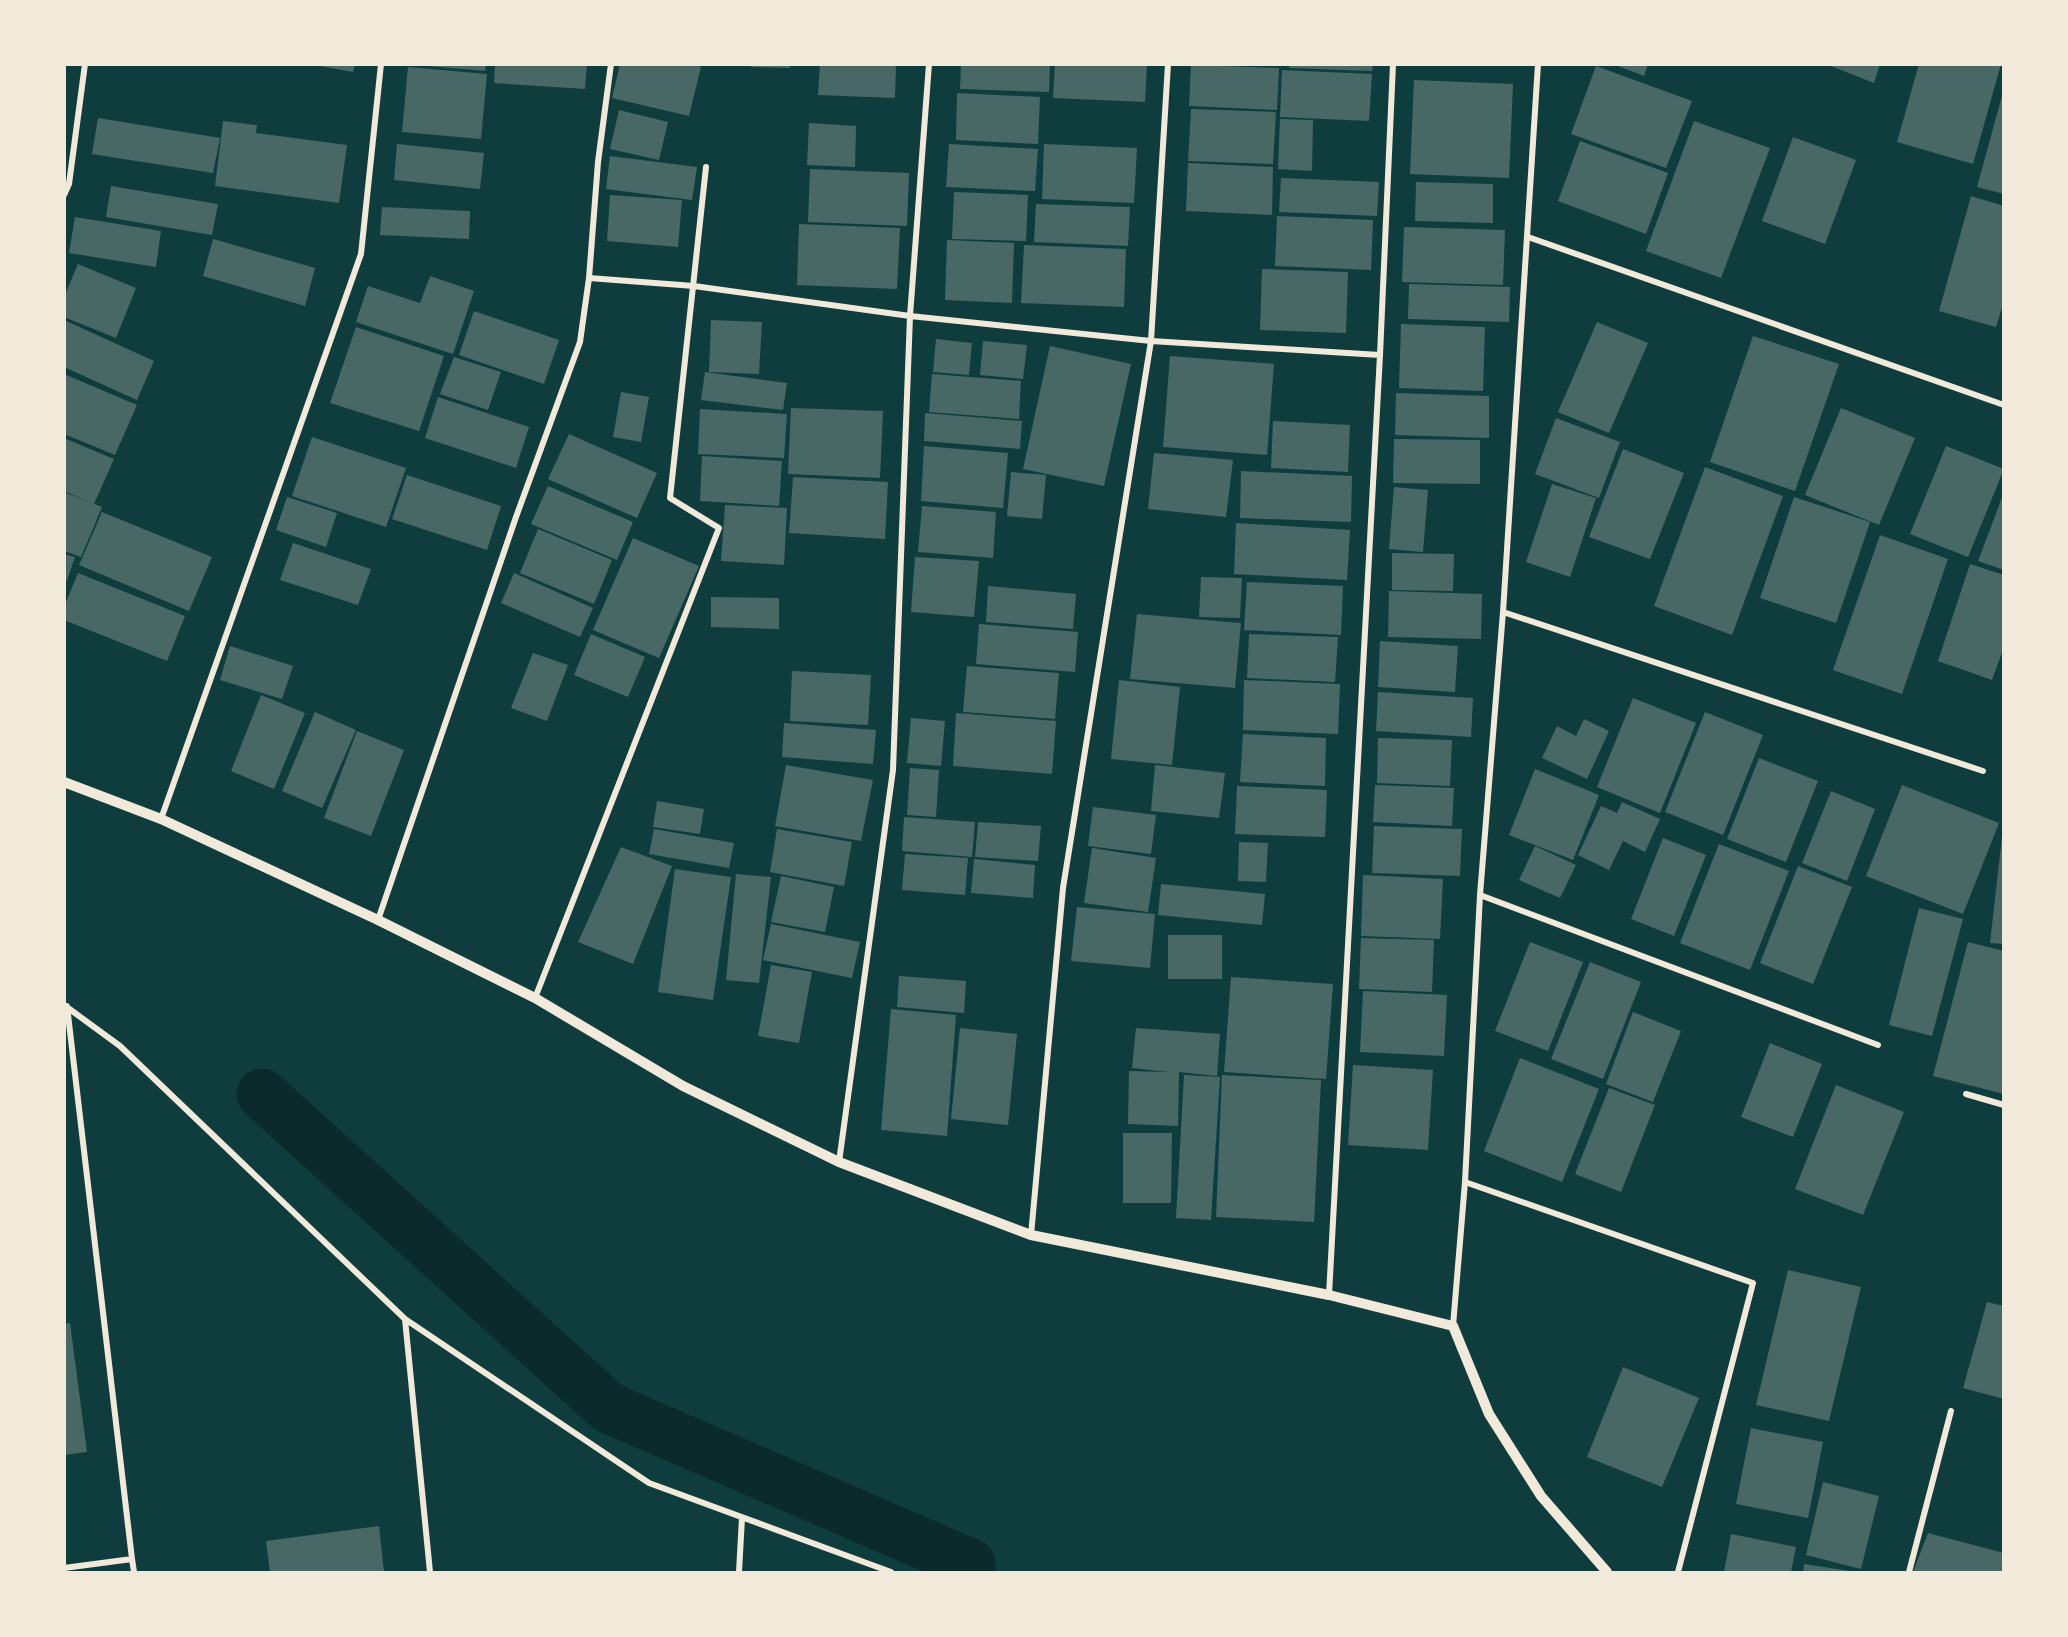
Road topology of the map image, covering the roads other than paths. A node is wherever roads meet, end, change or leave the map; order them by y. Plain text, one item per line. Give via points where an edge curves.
1 (85, 64) edge
2 (381, 64) edge
3 (611, 64) edge
4 (929, 64) edge
5 (1168, 64) edge
6 (1393, 64) edge
7 (1538, 64) edge
8 (706, 167) dead end
9 (64, 195) edge
10 (1528, 237) junction
11 (589, 278) junction
12 (694, 286) junction
13 (910, 316) junction
14 (1151, 340) junction
15 (1380, 355) junction
16 (2004, 405) edge
17 (1503, 612) junction
18 (1983, 771) dead end
19 (64, 782) edge
20 (161, 819) junction
21 (1480, 895) junction
22 (378, 920) junction
23 (535, 998) junction
24 (66, 1005) edge
25 (1878, 1045) dead end
26 (1966, 1094) dead end
27 (2004, 1105) edge
28 (839, 1162) junction
29 (1465, 1182) junction
30 (1031, 1235) junction
31 (1329, 1295) junction
32 (405, 1319) junction
33 (1453, 1326) junction
34 (1951, 1411) dead end
35 (742, 1518) junction
36 (132, 1559) junction
37 (64, 1568) edge
38 (134, 1572) edge
39 (430, 1572) edge
40 (739, 1572) edge
41 (891, 1572) edge
42 (1607, 1572) edge
43 (1678, 1572) edge
44 (1909, 1572) edge

1 - 9 street via 69,184
2 - 20 street via 361,254
3 - 11 street
4 - 13 street
5 - 14 street
6 - 15 street
7 - 10 street
8 - 12 street
10 - 16 street
10 - 17 street
11 - 12 street
11 - 22 street via 580,342
12 - 13 street
12 - 23 street via 670,498 719,528
13 - 14 street
13 - 28 street via 893,771
14 - 15 street
14 - 30 street via 1063,888
15 - 31 street
17 - 18 street
17 - 21 street
19 - 20 street
20 - 22 street
21 - 25 street
21 - 29 street
22 - 23 street
23 - 28 street via 683,1086
24 - 32 street via 120,1046
24 - 36 street
26 - 27 street
28 - 30 street
29 - 33 street
29 - 43 street via 1753,1283
30 - 31 street
31 - 33 street
32 - 35 street via 649,1484
32 - 39 street
33 - 42 street via 1489,1414 1541,1496
34 - 44 street
35 - 40 street
35 - 41 street
36 - 37 street
36 - 38 street

